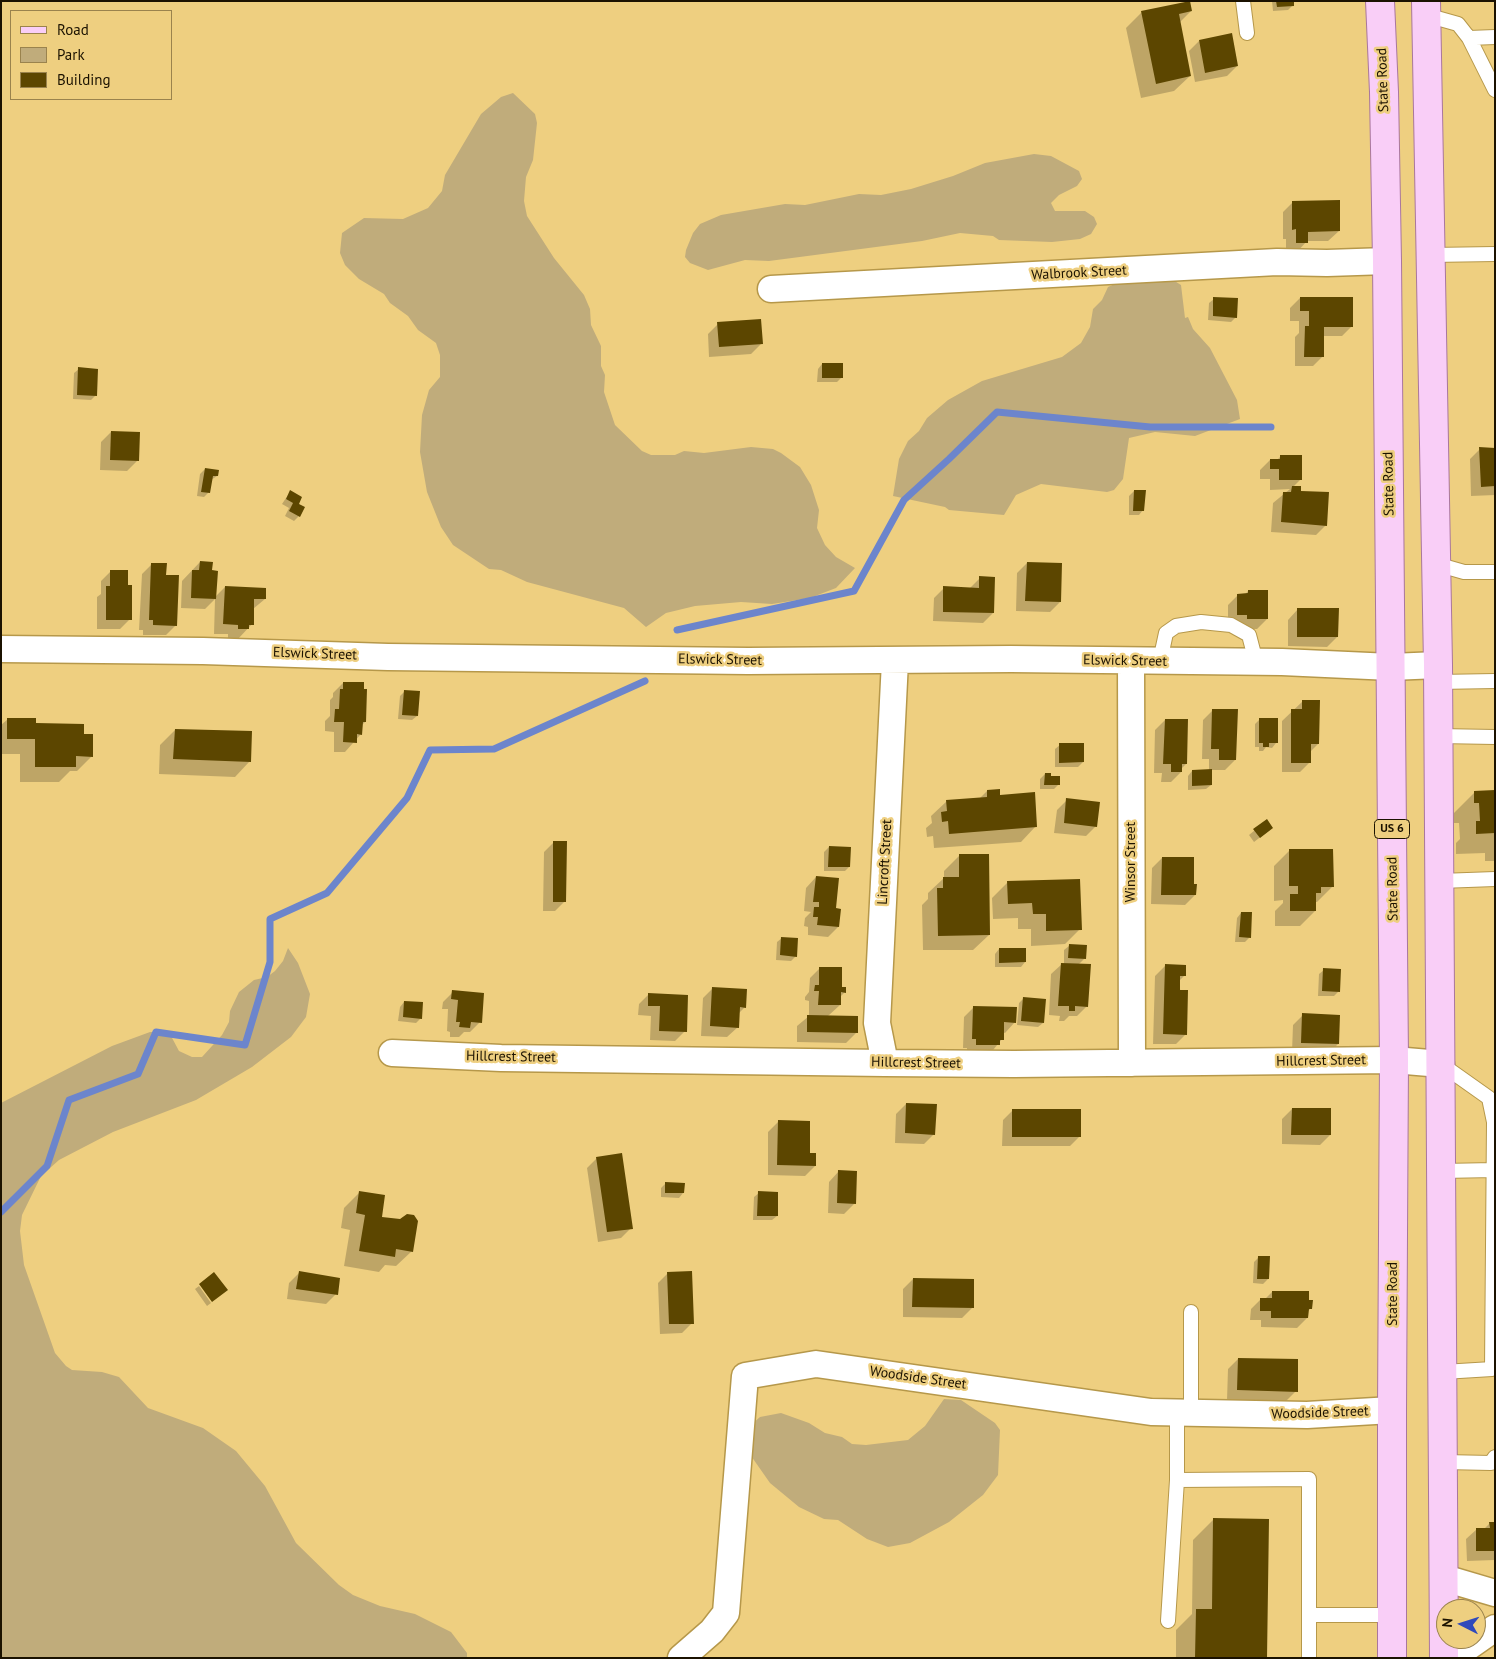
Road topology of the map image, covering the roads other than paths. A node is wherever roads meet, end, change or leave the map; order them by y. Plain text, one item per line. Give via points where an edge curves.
1 (1243, 1) edge
2 (1380, 1) edge
3 (1426, 8) edge
4 (1247, 32) dead end
5 (1469, 38) junction
6 (1495, 38) edge
7 (1495, 90) edge
8 (1495, 254) edge
9 (1431, 255) junction
10 (1387, 261) junction
11 (772, 289) dead end
12 (1436, 564) junction
13 (1495, 572) edge
14 (1, 649) edge
15 (895, 661) junction
16 (1131, 661) junction
17 (1160, 662) junction
18 (1256, 662) junction
19 (1391, 667) junction
20 (1438, 674) junction
21 (1495, 681) edge
22 (1438, 736) junction
23 (1495, 737) edge
24 (1495, 879) edge
25 (1440, 881) junction
26 (392, 1052) dead end
27 (1394, 1060) junction
28 (885, 1063) junction
29 (1132, 1063) junction
30 (1441, 1064) junction
31 (1494, 1170) edge
32 (1442, 1171) junction
33 (1191, 1312) dead end
34 (1494, 1371) edge
35 (1443, 1372) junction
36 (1392, 1410) junction
37 (1184, 1413) junction
38 (1495, 1457) edge
39 (1444, 1462) junction
40 (1176, 1480) junction
41 (1444, 1578) junction
42 (1495, 1593) edge
43 (1309, 1615) junction
44 (1392, 1615) junction
45 (1168, 1621) dead end
46 (1495, 1628) edge
47 (681, 1658) edge
48 (1309, 1658) edge
49 (1392, 1658) edge
50 (1444, 1658) edge
51 (1457, 1658) edge

1 - 4 lane
2 - 10 main road, State Road / US 6
3 - 5 lane via 1458,24
3 - 9 main road
5 - 6 lane
5 - 7 lane
8 - 9 lane
9 - 12 main road
10 - 11 street, Walbrook Street via 1277,262
10 - 19 main road, State Road / US 6
12 - 13 lane via 1464,572
12 - 20 main road
14 - 15 street, Elswick Street
15 - 16 street, Elswick Street
15 - 28 street, Lincroft Street via 877,1023
16 - 17 street, Elswick Street
16 - 29 street, Winsor Street
17 - 18 street, Elswick Street
17 - 18 lane via 1166,633 1176,626 1201,622 1231,625 1248,635
18 - 19 street, Elswick Street
19 - 20 street, Elswick Street
19 - 27 main road, State Road / US 6
20 - 21 lane
20 - 22 main road
22 - 23 lane
22 - 25 main road
24 - 25 lane
25 - 30 main road
26 - 28 street, Hillcrest Street via 501,1058
27 - 29 street, Hillcrest Street
27 - 30 street, Hillcrest Street
27 - 36 main road, State Road / US 6
28 - 29 street, Hillcrest Street
30 - 31 lane via 1489,1098 1494,1122
30 - 32 main road
31 - 32 lane
31 - 34 lane
32 - 35 main road
33 - 37 lane
34 - 35 lane
35 - 39 main road
36 - 37 street, Woodside Street via 1307,1415
36 - 44 main road, State Road / US 6
37 - 40 lane
37 - 47 street, Woodside Street via 1150,1412 816,1364 745,1376 726,1613 712,1631
38 - 39 lane via 1491,1463
39 - 41 main road
40 - 43 lane via 1310,1479
40 - 45 lane
41 - 42 street
41 - 50 main road
43 - 44 lane
43 - 48 lane
44 - 49 main road, State Road / US 6
46 - 51 street via 1458,1654

